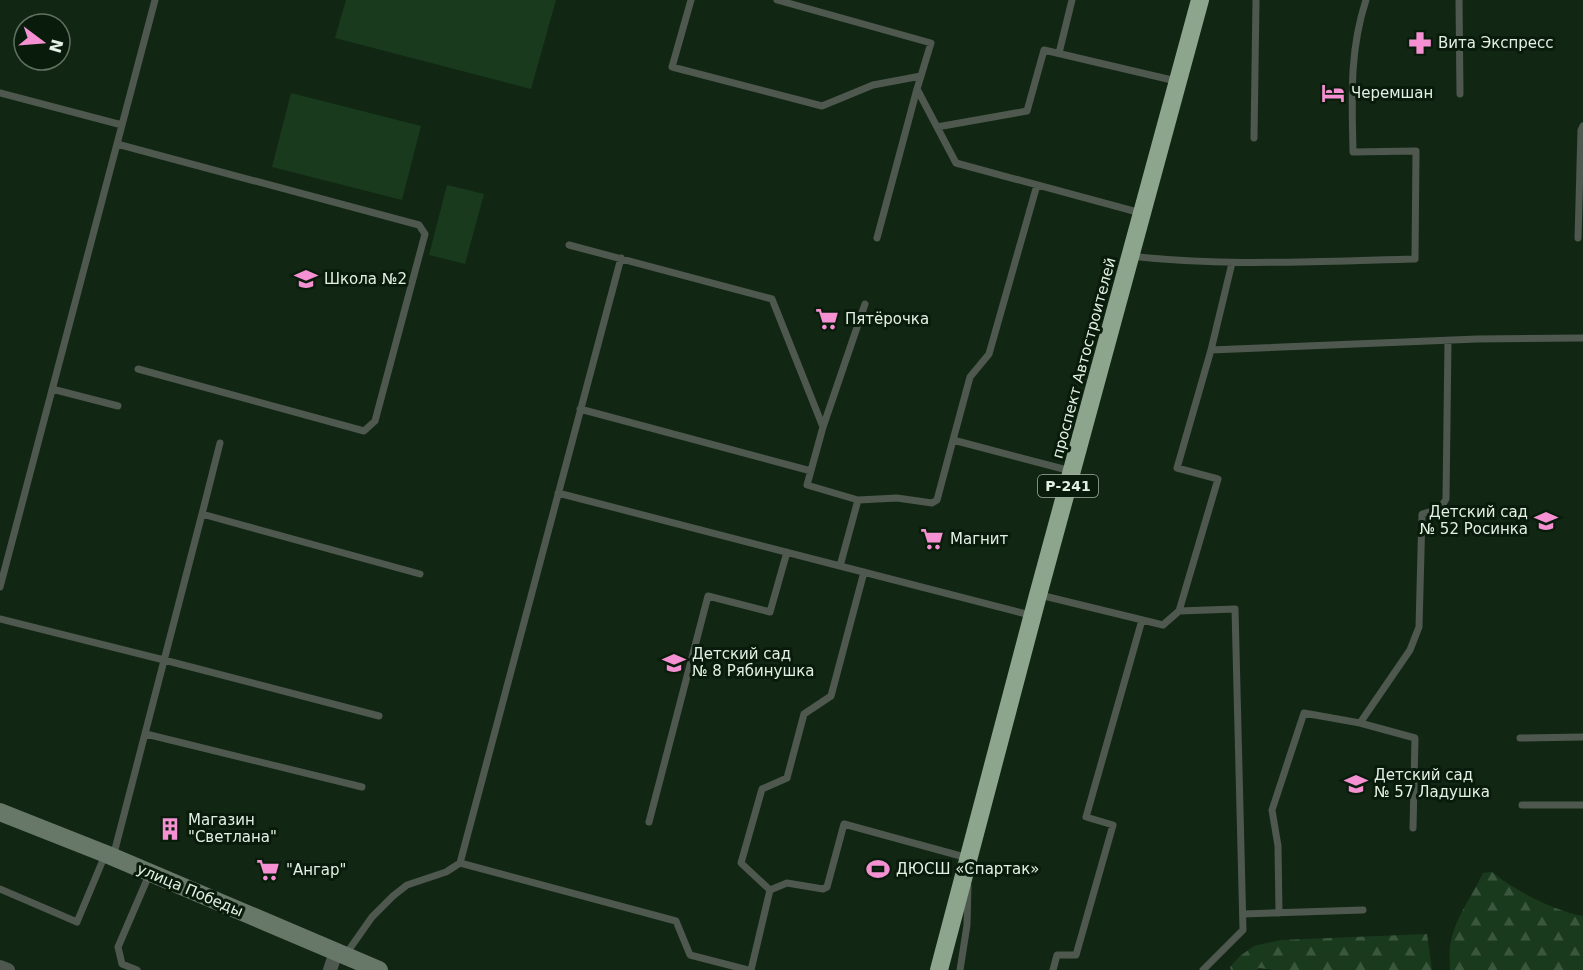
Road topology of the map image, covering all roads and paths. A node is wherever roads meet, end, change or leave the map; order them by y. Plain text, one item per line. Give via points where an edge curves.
1 (155, 0) edge
2 (692, 0) edge
3 (777, 0) edge
4 (1072, 0) edge
5 (1200, 0) edge
6 (1256, 0) edge
7 (1366, 0) edge
8 (1459, 0) edge
9 (1059, 53) junction
10 (921, 76) junction
11 (1176, 81) junction
12 (917, 89) junction
13 (0, 93) edge
14 (1460, 94) dead end
15 (122, 124) junction
16 (1583, 126) edge
17 (937, 127) junction
18 (1254, 138) dead end
19 (117, 144) junction
20 (1036, 185) junction
21 (1141, 213) junction
22 (877, 238) dead end
23 (1578, 238) dead end
24 (569, 245) dead end
25 (1130, 256) junction
26 (621, 258) junction
27 (1232, 262) junction
28 (865, 304) dead end
29 (1583, 338) edge
30 (1448, 340) junction
31 (1211, 350) junction
32 (138, 369) dead end
33 (52, 388) junction
34 (118, 406) dead end
35 (580, 409) junction
36 (823, 427) junction
37 (953, 440) junction
38 (220, 442) dead end
39 (811, 471) junction
40 (1072, 471) junction
41 (558, 493) junction
42 (858, 500) junction
43 (202, 514) junction
44 (787, 552) junction
45 (840, 566) junction
46 (864, 572) junction
47 (420, 574) dead end
48 (0, 587) edge
49 (1038, 595) junction
50 (1179, 611) junction
51 (1033, 615) junction
52 (0, 620) edge
53 (1142, 620) junction
54 (164, 660) junction
55 (379, 716) dead end
56 (1360, 723) junction
57 (146, 734) junction
58 (1583, 737) edge
59 (1520, 738) dead end
60 (362, 787) dead end
61 (1522, 805) dead end
62 (1583, 805) edge
63 (2, 816) edge
64 (649, 822) dead end
65 (1413, 828) dead end
66 (109, 855) junction
67 (969, 858) junction
68 (460, 863) junction
69 (150, 872) junction
70 (0, 889) edge
71 (770, 890) junction
72 (1364, 910) dead end
73 (1279, 913) junction
74 (1243, 914) junction
75 (341, 954) junction
76 (0, 966) edge
77 (8, 970) edge
78 (137, 970) edge
79 (330, 970) edge
80 (379, 970) edge
81 (750, 970) edge
82 (939, 970) edge
83 (960, 970) edge
84 (1053, 970) edge
85 (1203, 970) edge

1 - 15 lane
2 - 10 lane via 672,67 822,106 873,85
3 - 10 lane via 931,43
4 - 9 lane
5 - 11 highway, проспект Автостроителей / Р-241
6 - 18 lane
7 - 27 lane via 1351,74 1353,152 1416,151 1415,259
8 - 14 lane
9 - 11 lane
9 - 17 lane via 1044,50 1027,111
10 - 12 lane
11 - 21 highway, проспект Автостроителей / Р-241
12 - 17 lane
12 - 22 lane
13 - 15 lane
15 - 19 lane
16 - 23 lane
17 - 20 lane via 956,163
19 - 32 lane via 419,225 425,234 375,421 364,431
19 - 33 lane
20 - 21 lane
20 - 37 lane via 989,354 970,377
21 - 25 highway, проспект Автостроителей / Р-241
24 - 26 lane
25 - 27 lane
25 - 40 highway, проспект Автостроителей / Р-241
26 - 35 lane
26 - 36 lane via 772,299
27 - 31 lane
28 - 36 lane
29 - 30 lane
30 - 31 lane
30 - 56 lane via 1446,499 1440,509 1422,514 1419,627 1410,650
31 - 50 lane via 1177,468 1218,479
33 - 34 lane
33 - 48 lane
35 - 39 lane
35 - 41 lane
36 - 39 lane
37 - 40 lane
37 - 42 lane via 937,500
38 - 43 lane
39 - 42 lane via 807,485
40 - 49 highway, проспект Автостроителей / Р-241
41 - 44 lane
41 - 68 lane
42 - 45 lane
43 - 47 lane
43 - 54 lane
44 - 45 lane
44 - 64 lane via 770,612 708,596
45 - 46 lane
46 - 51 lane
46 - 71 lane via 831,696 804,714 787,777 762,789 741,863
49 - 51 highway, проспект Автостроителей / Р-241
49 - 53 lane
50 - 53 lane via 1163,625
50 - 74 lane via 1235,609
51 - 67 highway, проспект Автостроителей / Р-241
52 - 54 lane
53 - 84 lane via 1086,817 1113,825 1076,955 1057,956
54 - 55 lane
54 - 57 lane
56 - 65 lane via 1415,738
56 - 73 lane via 1304,712 1272,810 1278,846
57 - 60 lane
57 - 66 lane
58 - 59 lane
61 - 62 lane
63 - 66 street, улица Победы
66 - 69 street, улица Победы
66 - 70 lane via 76,922
67 - 71 lane via 844,824 827,887 787,883
67 - 82 highway, проспект Автостроителей / Р-241
67 - 83 lane via 967,925
68 - 75 lane via 407,885 372,917
68 - 81 lane via 676,921 690,955
69 - 75 street, улица Победы
69 - 78 lane via 118,947 122,964
71 - 81 lane
72 - 73 lane
73 - 74 lane
74 - 85 lane via 1243,930
75 - 79 street
75 - 80 street, улица Победы
76 - 77 street

